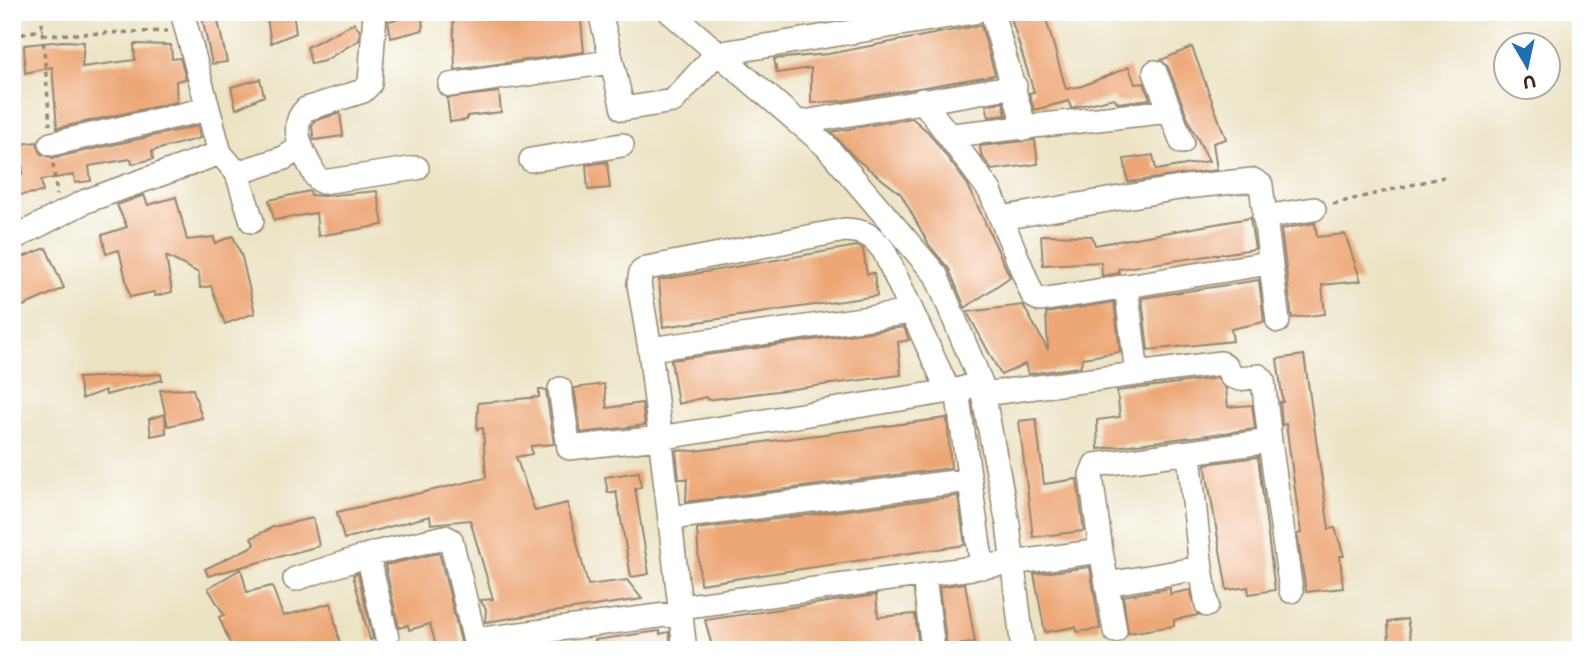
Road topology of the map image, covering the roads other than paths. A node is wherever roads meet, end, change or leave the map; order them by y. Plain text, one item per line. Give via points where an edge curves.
1 (376, 12) edge
2 (600, 12) edge
3 (670, 12) edge
4 (974, 12) edge
5 (992, 12) edge
6 (919, 16) edge
7 (185, 21) edge
8 (716, 54) junction
9 (610, 62) junction
10 (1155, 72) dead end
11 (450, 85) dead end
12 (1015, 86) junction
13 (922, 100) junction
14 (208, 109) junction
15 (623, 109) junction
16 (1170, 111) junction
17 (798, 123) junction
18 (1025, 128) junction
19 (952, 135) junction
20 (1182, 142) dead end
21 (51, 144) road end
22 (301, 147) junction
23 (220, 153) junction
24 (531, 160) dead end
25 (416, 168) dead end
26 (237, 173) junction
27 (1314, 209) road end
28 (1264, 217) junction
29 (1001, 218) junction
30 (252, 221) dead end
31 (12, 239) edge
32 (1269, 262) junction
33 (1126, 286) junction
34 (911, 312) junction
35 (1278, 321) dead end
36 (650, 349) junction
37 (1137, 374) junction
38 (560, 389) dead end
39 (982, 389) junction
40 (953, 391) junction
41 (659, 438) junction
42 (1270, 441) junction
43 (1189, 454) junction
44 (970, 480) junction
45 (670, 518) junction
46 (1101, 551) junction
47 (368, 555) junction
48 (1013, 563) junction
49 (982, 567) junction
50 (1201, 568) junction
51 (924, 575) junction
52 (295, 579) dead end
53 (1107, 584) junction
54 (1291, 591) dead end
55 (1207, 606) dead end
56 (681, 610) junction
57 (1115, 631) dead end
58 (387, 638) dead end
59 (476, 645) edge
60 (685, 650) edge
61 (933, 650) edge
62 (1023, 650) edge

1 - 22 street via 370,84 363,91 300,114 296,129
2 - 9 street
3 - 8 street
4 - 6 street
5 - 12 street
6 - 8 street
7 - 14 street
8 - 15 street via 673,101
8 - 17 street
9 - 11 street
9 - 15 street
10 - 16 street
12 - 13 street
12 - 18 street
13 - 17 street
13 - 19 street
14 - 21 street
14 - 23 street
15 - 24 street via 622,151
16 - 18 street
16 - 20 street
17 - 39 street via 826,146 936,275
18 - 19 street
19 - 29 street via 990,191
22 - 25 street via 322,181
22 - 26 street via 274,162
23 - 26 street
23 - 31 street via 60,214
26 - 30 street
27 - 28 street
28 - 29 street via 1261,185 1253,180
28 - 32 street
29 - 33 street via 1032,296 1041,300
32 - 33 street
32 - 35 street
33 - 37 street
34 - 36 street
34 - 36 street via 873,237 845,230 647,268 641,272 639,284
34 - 40 street
36 - 41 street
37 - 39 street
37 - 42 street via 1221,363 1231,376 1259,376 1265,387
38 - 41 street via 569,447
39 - 40 street
39 - 48 street
40 - 41 street
40 - 44 street
41 - 45 street
42 - 43 street
42 - 54 street
43 - 46 street via 1095,465 1091,475
43 - 50 street
44 - 45 street
44 - 49 street
45 - 56 street
46 - 48 street
46 - 53 street
47 - 52 street
47 - 58 street
47 - 59 street via 436,537 451,540
48 - 49 street
48 - 62 street
49 - 51 street
50 - 53 street
50 - 55 street
51 - 56 street
51 - 61 street
53 - 57 street
56 - 59 street
56 - 60 street

